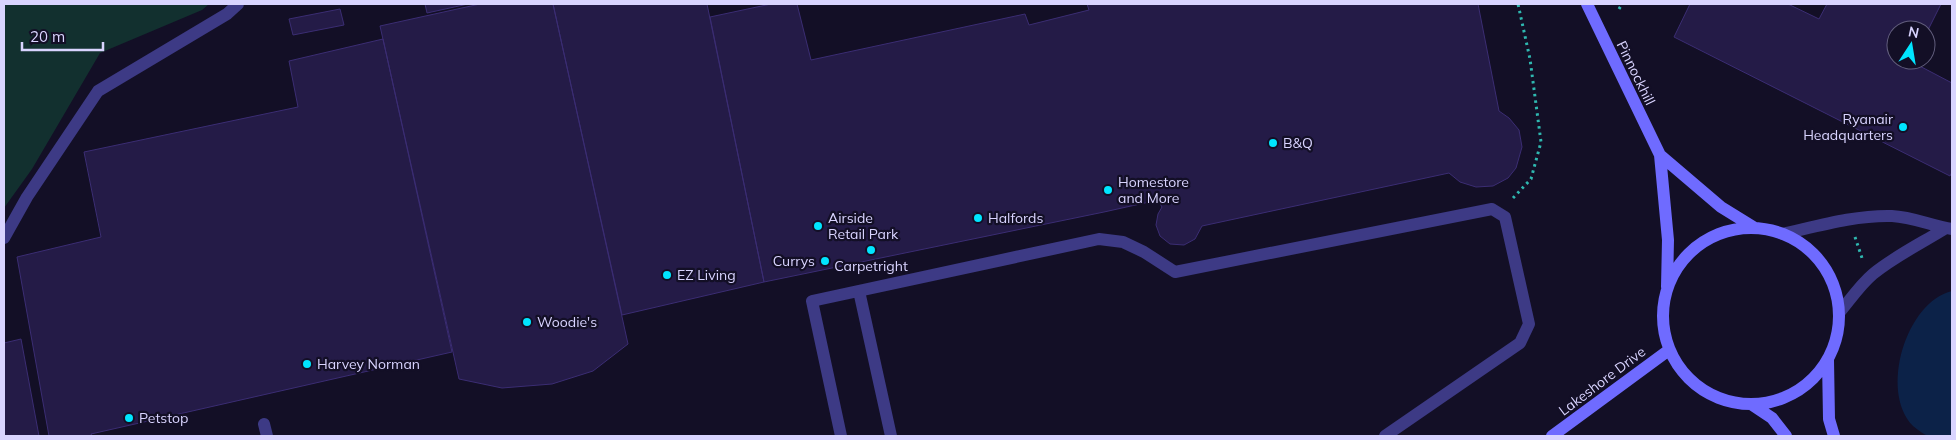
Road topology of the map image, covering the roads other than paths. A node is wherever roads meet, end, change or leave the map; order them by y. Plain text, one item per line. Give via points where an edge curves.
1 (238, 4) edge
2 (1587, 4) edge
3 (1660, 155) junction
4 (1754, 228) junction
5 (1949, 228) edge
6 (1782, 234) junction
7 (4, 238) edge
8 (1666, 290) junction
9 (859, 291) junction
10 (1839, 313) junction
11 (1669, 350) junction
12 (1828, 360) junction
13 (1751, 404) junction
14 (841, 436) edge
15 (891, 436) edge
16 (1385, 436) edge
17 (1552, 436) edge
18 (1786, 436) edge
19 (1834, 436) edge

1 - 7 street via 227,14 98,91 27,197
2 - 3 main road, Pinnockhill
3 - 4 main road, Pinnockhill via 1721,207
3 - 8 main road, Pinnockhill via 1668,240
4 - 6 main road
4 - 8 main road via 1727,231 1702,243 1680,263
5 - 6 street via 1893,216
5 - 10 street via 1872,274
6 - 10 main road via 1806,247 1824,267 1835,289
8 - 11 main road via 1663,320
9 - 14 street via 812,301
9 - 15 street
9 - 16 street via 1099,239 1123,242 1175,272 1492,209 1505,217 1529,324 1520,343
10 - 12 main road via 1837,337
11 - 13 main road via 1683,372 1702,389 1725,400
11 - 17 main road, Lakeshore Drive
12 - 13 main road via 1814,378 1795,392 1774,401
12 - 19 main road via 1829,419
13 - 18 main road via 1772,418

